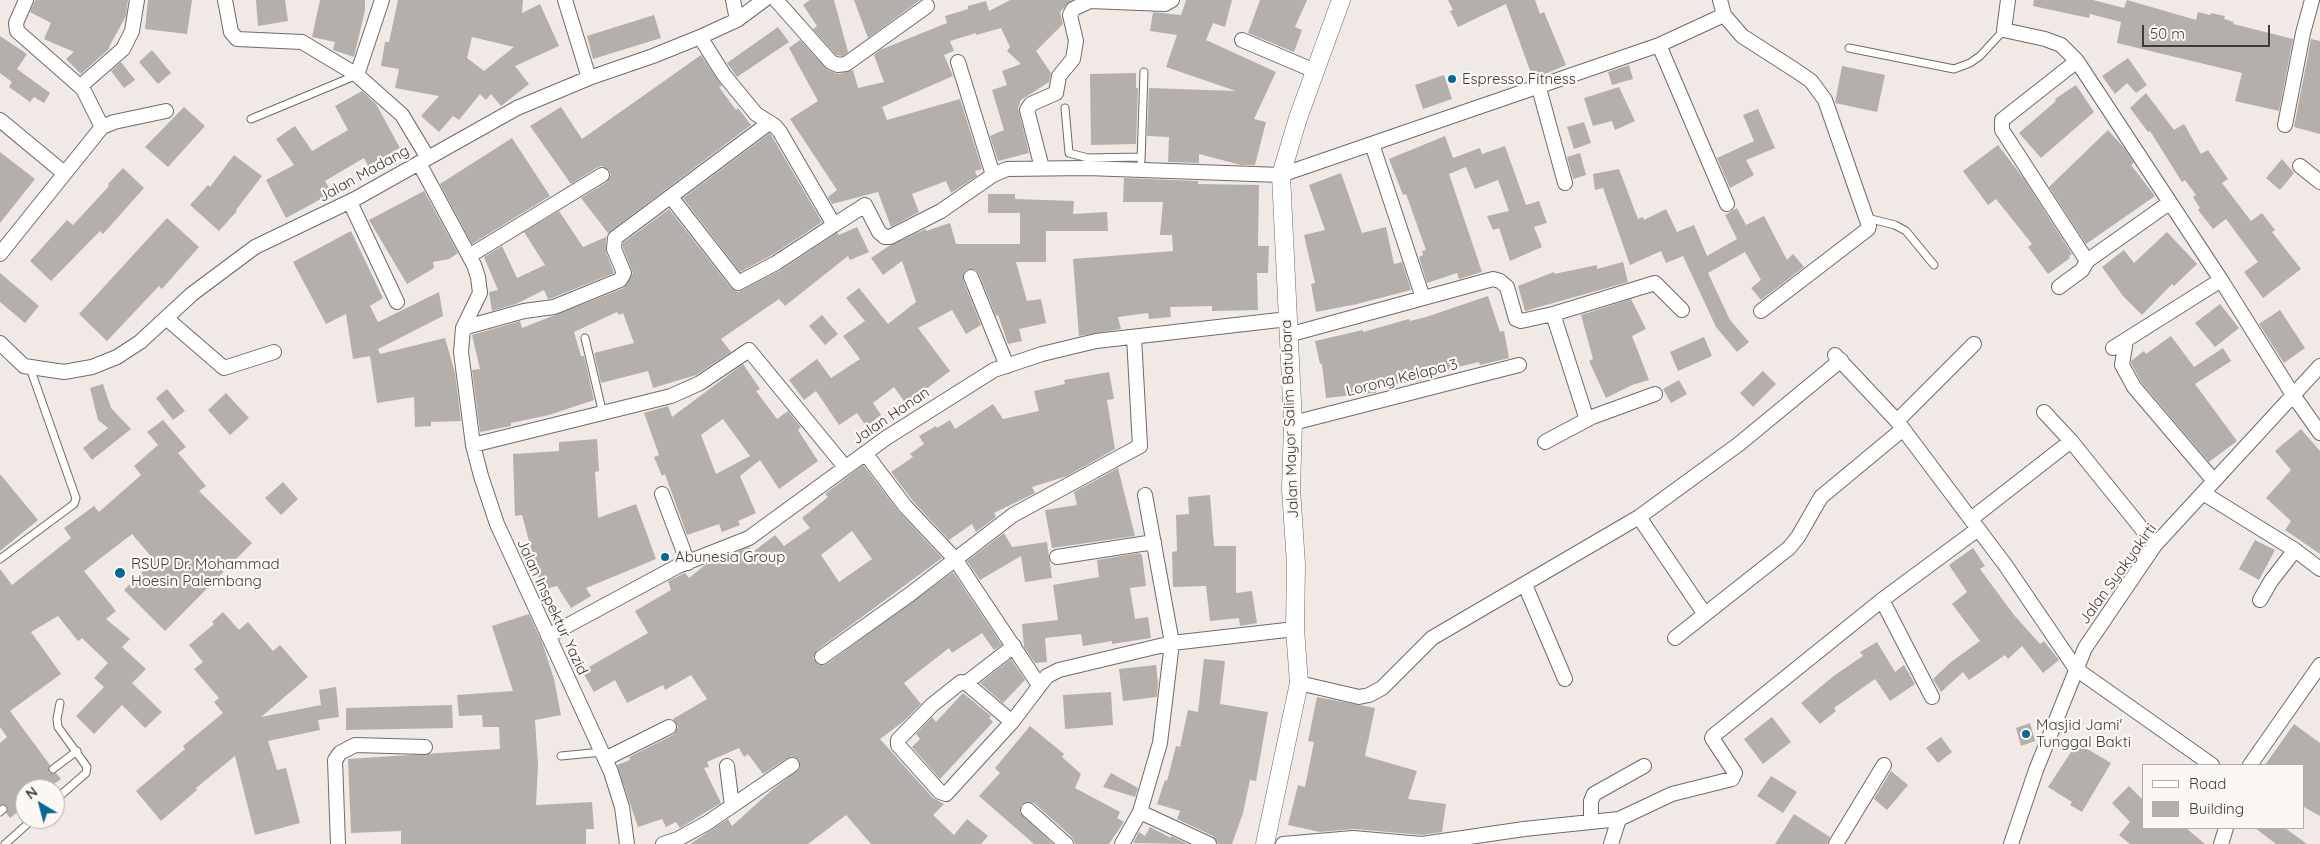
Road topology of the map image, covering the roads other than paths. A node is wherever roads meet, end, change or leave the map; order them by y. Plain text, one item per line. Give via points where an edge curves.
1 (26, 0) edge
2 (137, 0) edge
3 (225, 0) edge
4 (382, 0) edge
5 (565, 0) edge
6 (733, 0) edge
7 (764, 0) edge
8 (776, 0) edge
9 (1172, 0) edge
10 (1342, 0) edge
11 (1720, 0) edge
12 (2008, 0) edge
13 (2312, 0) edge
14 (927, 6) dead end
15 (1724, 15) junction
16 (737, 20) junction
17 (2004, 30) junction
18 (700, 37) junction
19 (1242, 40) dead end
20 (1659, 45) junction
21 (1849, 48) dead end
22 (958, 62) dead end
23 (2077, 62) junction
24 (1315, 71) junction
25 (1144, 72) dead end
26 (357, 75) junction
27 (589, 78) junction
28 (83, 88) junction
29 (1539, 88) junction
30 (1065, 108) dead end
31 (166, 111) dead end
32 (251, 119) dead end
33 (0, 120) edge
34 (769, 122) junction
35 (2285, 125) dead end
36 (102, 127) junction
37 (1372, 144) junction
38 (1140, 157) junction
39 (424, 160) junction
40 (1087, 163) junction
41 (2300, 166) dead end
42 (1042, 168) junction
43 (64, 172) junction
44 (1140, 172) junction
45 (602, 175) dead end
46 (993, 175) junction
47 (1281, 176) junction
48 (2320, 182) edge
49 (1565, 183) dead end
50 (671, 196) junction
51 (350, 202) junction
52 (2170, 202) junction
53 (1727, 204) dead end
54 (1868, 222) junction
55 (834, 225) junction
56 (0, 254) edge
57 (469, 256) junction
58 (2087, 260) junction
59 (1934, 265) dead end
60 (971, 277) dead end
61 (2221, 280) junction
62 (2059, 287) dead end
63 (1422, 298) junction
64 (397, 302) dead end
65 (1682, 310) dead end
66 (1761, 311) dead end
67 (1554, 314) junction
68 (166, 318) junction
69 (1288, 327) junction
70 (463, 328) junction
71 (1134, 337) junction
72 (584, 338) dead end
73 (2126, 340) junction
74 (0, 343) edge
75 (1974, 344) dead end
76 (2113, 348) dead end
77 (274, 352) dead end
78 (1519, 365) dead end
79 (1007, 366) junction
80 (2320, 366) edge
81 (30, 368) junction
82 (1655, 394) dead end
83 (2293, 395) junction
84 (2044, 412) dead end
85 (603, 414) junction
86 (1586, 420) junction
87 (1293, 423) junction
88 (1900, 425) junction
89 (2320, 433) edge
90 (2071, 441) junction
91 (1545, 442) dead end
92 (473, 445) junction
93 (864, 453) junction
94 (845, 467) junction
95 (2214, 481) junction
96 (2203, 493) junction
97 (662, 494) dead end
98 (1145, 495) dead end
99 (1639, 517) junction
100 (1974, 524) junction
101 (1154, 542) junction
102 (2155, 545) junction
103 (2295, 550) junction
104 (1056, 557) dead end
105 (0, 559) edge
106 (955, 559) junction
107 (688, 563) junction
108 (2320, 569) edge
109 (1525, 585) junction
110 (1882, 600) junction
111 (2260, 600) dead end
112 (1704, 613) junction
113 (1295, 629) junction
114 (548, 636) junction
115 (1675, 638) dead end
116 (1172, 644) junction
117 (1014, 646) junction
118 (822, 657) dead end
119 (2320, 666) edge
120 (2076, 668) junction
121 (1565, 679) dead end
122 (966, 683) junction
123 (1299, 683) junction
124 (1040, 684) junction
125 (1932, 697) dead end
126 (60, 703) dead end
127 (1012, 722) junction
128 (668, 726) dead end
129 (425, 747) dead end
130 (77, 751) junction
131 (561, 756) dead end
132 (604, 756) junction
133 (2211, 764) edge
134 (2251, 764) edge
135 (792, 765) dead end
136 (1884, 765) dead end
137 (727, 766) dead end
138 (1644, 766) dead end
139 (53, 769) dead end
140 (65, 791) edge
141 (732, 806) junction
142 (1028, 810) dead end
143 (1140, 812) junction
144 (1619, 819) junction
145 (1591, 821) junction
146 (22, 829) edge
147 (2226, 829) edge
148 (5, 844) edge
149 (338, 844) edge
150 (627, 844) edge
151 (663, 844) edge
152 (1066, 844) edge
153 (1122, 844) edge
154 (1209, 844) edge
155 (1265, 844) edge
156 (1282, 844) edge
157 (1612, 844) edge
158 (1836, 844) edge
159 (2011, 844) edge
160 (2221, 844) edge

1 - 28 street via 16,22 17,31
2 - 28 street via 128,41 84,82
3 - 26 street via 231,32 237,39 302,42
4 - 26 street
5 - 27 street
6 - 16 street
7 - 16 street, Jalan Madang
8 - 14 street via 831,62 838,65 846,64
9 - 42 street via 1165,4 1090,1 1073,8 1070,15 1076,41 1073,60 1059,76 1056,93 1033,102 1027,110
10 - 24 street, Jalan Mayor Salim Batubara
11 - 15 street
12 - 17 street
13 - 35 street
15 - 20 street
15 - 54 street via 1742,36 1811,82 1825,100
16 - 18 street, Jalan Madang
17 - 21 lane via 1980,56 1954,69
17 - 23 street via 2061,45
18 - 27 street, Jalan Madang
18 - 34 street via 724,75 756,114
19 - 24 street
20 - 29 street
20 - 53 street
22 - 46 street
23 - 52 street
23 - 58 street via 2000,123
24 - 47 street, Jalan Mayor Salim Batubara
25 - 38 lane
26 - 32 lane
26 - 39 street via 402,114
27 - 39 street, Jalan Madang via 517,108
28 - 36 street
29 - 37 street
29 - 49 street
30 - 40 lane via 1069,153
31 - 36 street
33 - 43 street
34 - 50 street
34 - 55 street via 780,132
36 - 43 street
37 - 47 street
37 - 63 street
38 - 40 lane
38 - 44 lane
39 - 51 street, Jalan Madang
39 - 57 street
40 - 42 street
40 - 44 street
41 - 48 street
42 - 46 street via 1007,169
43 - 56 street
44 - 47 street
45 - 57 street
46 - 55 street via 941,211 890,237 885,238 879,232 865,205
47 - 69 street, Jalan Mayor Salim Batubara
50 - 55 street via 738,283 776,263
50 - 70 street via 615,238 614,249 624,273 620,280 554,307 524,311
51 - 64 street
51 - 68 street, Jalan Madang via 255,247 192,294
52 - 58 street
52 - 61 street
54 - 59 lane via 1894,225 1906,231
54 - 66 street via 1868,229
57 - 70 street via 478,277 480,293
58 - 62 street via 2082,270
60 - 79 street
61 - 73 street
61 - 83 street
63 - 67 street, Jalan Hanan via 1493,279 1507,287 1516,319 1522,321
63 - 69 street, Jalan Hanan
65 - 67 street via 1655,283
67 - 86 street
68 - 77 street via 224,368
68 - 81 street, Jalan Madang via 140,342 117,357 92,367 64,372
69 - 71 street, Jalan Hanan
69 - 87 street, Jalan Mayor Salim Batubara
70 - 92 street, Jalan Inspektur Yazid via 463,378
71 - 79 street, Jalan Hanan via 1042,354
71 - 106 street via 1140,446 1013,515
72 - 85 lane
73 - 76 street
73 - 95 street via 2122,365 2134,387
74 - 81 street
75 - 88 street
78 - 87 street, Lorong Kelapa 3
79 - 93 street, Jalan Hanan via 964,387
80 - 83 street, Jalan Syakyakirti
81 - 105 lane via 76,498 74,504
82 - 86 street
83 - 89 street
83 - 95 street, Jalan Syakyakirti
84 - 90 street
85 - 92 street
85 - 94 street via 671,396 700,383 749,350
86 - 91 street
87 - 113 street, Jalan Mayor Salim Batubara via 1291,489 1296,564
88 - 99 street via 1838,357 1739,444
88 - 100 street
88 - 112 street via 1821,497 1788,548
90 - 100 street
90 - 102 street
92 - 114 street, Jalan Inspektur Yazid via 497,524
93 - 94 street, Jalan Hanan
93 - 106 street via 905,506
94 - 107 street, Jalan Hanan via 766,528 730,547
95 - 96 street, Jalan Syakyakirti
96 - 102 street, Jalan Syakyakirti
96 - 103 street
97 - 107 street
98 - 101 street
99 - 109 street
99 - 112 street
100 - 110 street
100 - 120 street
101 - 104 street
101 - 116 street
102 - 120 street, Jalan Syakyakirti via 2085,648
103 - 108 street
103 - 111 street
106 - 117 street
106 - 118 street
107 - 114 street, Jalan Hanan
109 - 121 street
109 - 123 street via 1432,638 1382,688 1369,695 1359,697
110 - 125 street
110 - 144 street via 1713,736 1735,773 1732,779 1672,794
112 - 115 street
113 - 116 street
113 - 123 street, Jalan Mayor Salim Batubara
114 - 132 street, Jalan Inspektur Yazid
116 - 124 street via 1059,670
116 - 143 street via 1160,743
117 - 122 street
117 - 124 street
119 - 134 street
120 - 133 street
120 - 159 street, Jalan Syakyakirti
122 - 127 street
122 - 127 street via 955,685 898,740 901,750 940,792 946,794 952,790
123 - 155 street, Jalan Mayor Salim Batubara
124 - 127 street
126 - 130 lane via 57,724
128 - 132 street
129 - 149 street via 355,745 340,753 335,760
130 - 139 lane
130 - 140 lane via 87,770
131 - 132 lane
132 - 150 street, Jalan Inspektur Yazid via 620,799
135 - 141 street
136 - 158 street
137 - 141 street
138 - 145 street via 1594,794
141 - 151 street via 678,839
142 - 152 street
143 - 153 street
143 - 154 street
144 - 145 street
144 - 157 street
145 - 156 street via 1422,844 1353,838
146 - 148 lane
147 - 160 street

